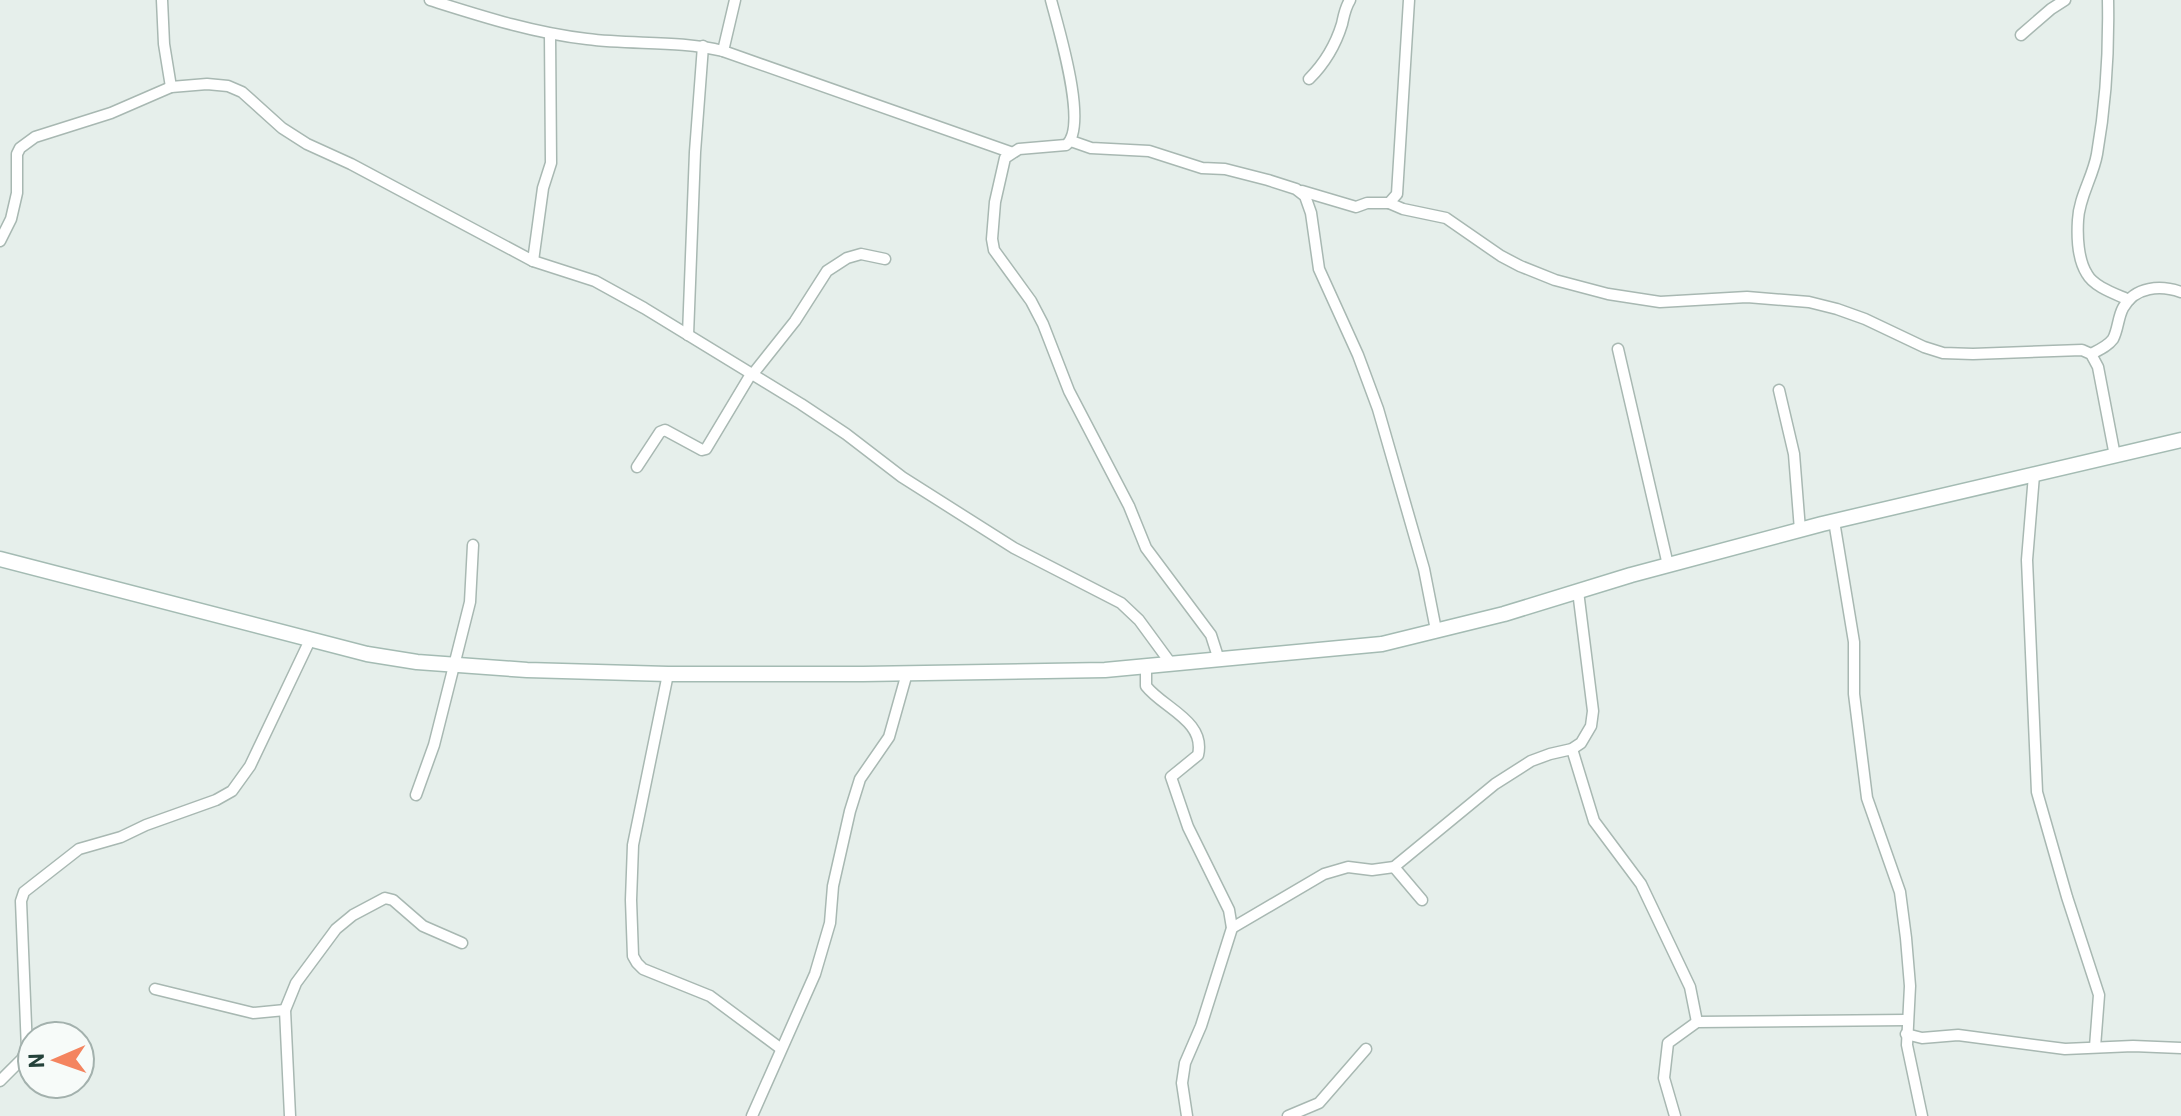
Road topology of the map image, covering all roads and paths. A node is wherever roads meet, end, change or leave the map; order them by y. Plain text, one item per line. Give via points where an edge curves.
1 (162, 0) edge
2 (430, 0) edge
3 (735, 0) edge
4 (1051, 0) edge
5 (1350, 0) edge
6 (1409, 0) edge
7 (2065, 0) edge
8 (2108, 0) edge
9 (550, 34) junction
10 (2021, 35) dead end
11 (703, 46) junction
12 (723, 51) junction
13 (1309, 79) dead end
14 (171, 87) junction
15 (1071, 141) junction
16 (1010, 152) junction
17 (1296, 189) junction
18 (1323, 197) junction
19 (1389, 203) junction
20 (1313, 226) junction
21 (0, 241) edge
22 (885, 259) dead end
23 (533, 261) junction
24 (2181, 292) edge
25 (2129, 300) junction
26 (688, 335) junction
27 (1618, 349) dead end
28 (2091, 354) junction
29 (751, 375) junction
30 (1779, 390) dead end
31 (2181, 440) edge
32 (2115, 456) junction
33 (637, 467) dead end
34 (2034, 475) junction
35 (1834, 521) junction
36 (1800, 530) junction
37 (473, 545) dead end
38 (0, 559) edge
39 (1668, 565) junction
40 (1578, 591) junction
41 (1436, 630) junction
42 (310, 640) junction
43 (1219, 660) junction
44 (453, 665) junction
45 (1172, 665) junction
46 (1146, 667) junction
47 (907, 673) junction
48 (668, 674) junction
49 (1572, 749) junction
50 (416, 795) dead end
51 (1394, 867) junction
52 (1422, 900) dead end
53 (1232, 928) junction
54 (462, 943) dead end
55 (155, 989) dead end
56 (285, 1010) junction
57 (1906, 1020) junction
58 (1697, 1022) junction
59 (1906, 1034) junction
60 (2095, 1047) junction
61 (780, 1048) junction
62 (2181, 1048) edge
63 (1366, 1049) dead end
64 (0, 1081) edge
65 (290, 1116) edge
66 (752, 1116) edge
67 (1187, 1116) edge
68 (1288, 1116) edge
69 (1675, 1116) edge
70 (1922, 1116) edge

1 - 14 street
2 - 9 street
3 - 12 street
4 - 15 street via 1074,108
5 - 13 street via 1327,61
6 - 19 street via 1397,194
7 - 10 street
8 - 25 street via 2107,79 2097,157 2079,210 2078,233 2092,281
9 - 11 street
9 - 23 street via 551,163
11 - 12 street
11 - 26 street
12 - 16 street
14 - 21 street via 35,137 20,148 17,193
14 - 23 street via 207,84 242,92 307,144
15 - 16 street via 1061,147
15 - 17 street via 1091,148 1149,151
16 - 43 street via 995,202 994,250 1043,324 1069,391 1146,548 1211,635
17 - 18 street
17 - 20 street via 1305,196
18 - 19 street via 1356,207
18 - 20 street
19 - 28 street via 1446,218 1501,256 1579,288 1660,302 1747,297 1809,302 1943,353
20 - 41 street via 1319,269 1378,409
22 - 29 street via 861,254 827,271
23 - 26 street via 595,281
24 - 25 street via 2153,288
25 - 28 street via 2114,337
26 - 29 street
27 - 39 street
28 - 32 street
29 - 33 street via 706,449 665,430
29 - 45 street via 1014,548 1121,603
30 - 36 street via 1794,454
31 - 32 main road
32 - 34 main road
34 - 35 main road
34 - 60 street via 2027,560 2037,792 2099,995
35 - 36 main road
35 - 57 street via 1854,642 1854,694 1867,798 1900,892 1910,986
36 - 39 main road
37 - 44 street via 470,602
38 - 42 main road
39 - 40 main road
40 - 41 main road
40 - 49 street via 1593,711 1588,735
41 - 43 main road via 1382,644
42 - 44 main road
42 - 64 street via 250,766 232,791 79,849 24,892 27,1050
43 - 45 main road
44 - 48 main road
44 - 50 street
45 - 46 main road
46 - 47 main road
46 - 53 street via 1146,686 1188,722 1200,740 1198,755 1171,777
47 - 48 main road
47 - 61 street via 889,737 860,779 815,974
48 - 61 street via 633,845 633,956 643,969 710,996
49 - 51 street via 1531,761 1495,784
49 - 58 street via 1594,821 1641,884 1690,987
51 - 52 street
51 - 53 street via 1348,867 1324,874
53 - 67 street via 1185,1063
54 - 56 street via 423,926 385,898 336,929 296,983
55 - 56 street via 253,1013
56 - 65 street
57 - 58 street
57 - 59 street
58 - 69 street via 1668,1043 1664,1078
59 - 60 street via 2065,1049
59 - 70 street
60 - 62 street
61 - 66 street
63 - 68 street via 1319,1103

